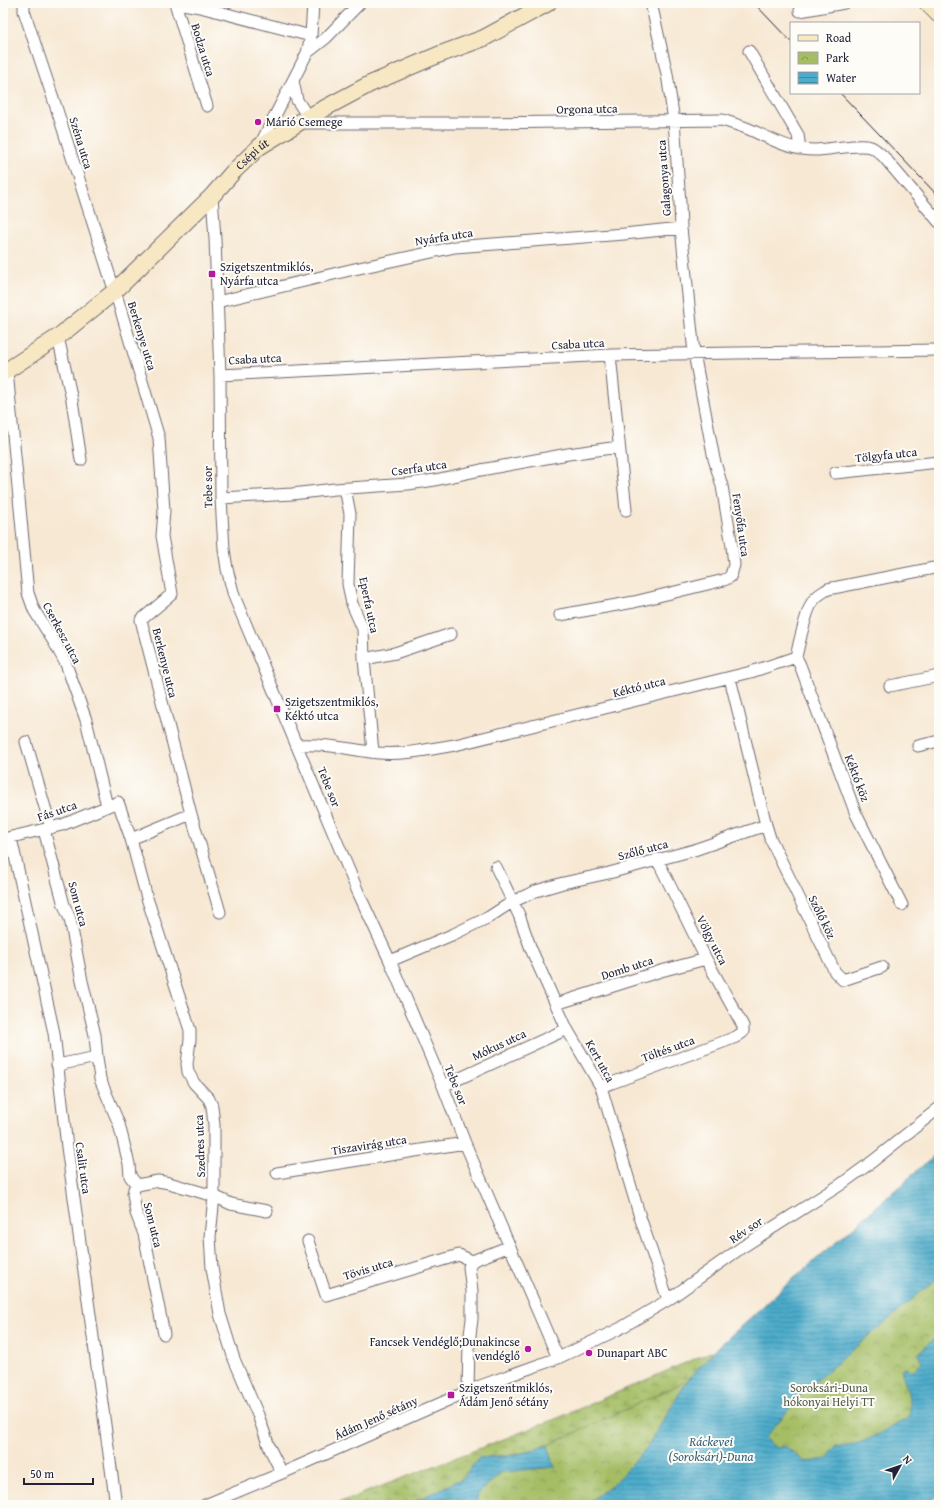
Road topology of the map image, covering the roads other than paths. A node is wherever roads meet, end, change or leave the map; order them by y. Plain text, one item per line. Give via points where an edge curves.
1 (24, 3) edge
2 (176, 3) edge
3 (313, 3) edge
4 (360, 3) edge
5 (548, 3) edge
6 (651, 3) edge
7 (844, 3) edge
8 (927, 3) edge
9 (800, 11) dead end
10 (939, 15) edge
11 (311, 36) junction
12 (749, 51) dead end
13 (307, 53) junction
14 (293, 81) junction
15 (207, 106) dead end
16 (304, 120) junction
17 (674, 121) junction
18 (259, 147) junction
19 (800, 149) junction
20 (212, 196) junction
21 (939, 222) edge
22 (680, 228) junction
23 (115, 291) junction
24 (217, 302) junction
25 (58, 337) junction
26 (939, 350) edge
27 (694, 353) junction
28 (610, 355) junction
29 (5, 372) edge
30 (220, 374) junction
31 (619, 447) junction
32 (81, 460) dead end
33 (939, 462) edge
34 (835, 473) dead end
35 (345, 488) junction
36 (221, 498) junction
37 (626, 510) dead end
38 (939, 567) edge
39 (560, 615) dead end
40 (451, 634) dead end
41 (796, 657) junction
42 (364, 659) junction
43 (939, 676) edge
44 (730, 678) junction
45 (890, 686) dead end
46 (939, 741) edge
47 (26, 742) dead end
48 (297, 744) junction
49 (918, 746) dead end
50 (373, 752) junction
51 (118, 802) joint
52 (107, 806) junction
53 (191, 814) junction
54 (766, 825) junction
55 (48, 829) junction
56 (7, 838) edge
57 (131, 838) junction
58 (657, 860) junction
59 (496, 867) dead end
60 (512, 902) junction
61 (902, 905) dead end
62 (220, 912) dead end
63 (706, 959) junction
64 (390, 961) junction
65 (882, 967) dead end
66 (556, 1004) junction
67 (567, 1029) junction
68 (744, 1032) joint
69 (97, 1057) junction
70 (57, 1065) junction
71 (443, 1086) junction
72 (601, 1087) junction
73 (939, 1108) edge
74 (465, 1143) junction
75 (276, 1173) dead end
76 (137, 1186) junction
77 (214, 1196) junction
78 (267, 1211) dead end
79 (308, 1241) dead end
80 (510, 1246) junction
81 (472, 1261) junction
82 (668, 1300) junction
83 (164, 1334) dead end
84 (558, 1358) junction
85 (468, 1391) junction
86 (282, 1473) junction
87 (116, 1505) edge
88 (206, 1505) edge

1 - 23 street, Széna utca via 24,11
2 - 11 street
2 - 15 street, Bodza utca
3 - 11 street
4 - 13 street via 326,38
5 - 16 street, Csépi út via 484,38 370,84
6 - 17 street, Galagonya utca
7 - 9 street
8 - 10 street
11 - 13 street
12 - 19 street via 798,135
13 - 14 street
14 - 16 street
14 - 18 street
16 - 17 street, Orgona utca via 483,123
16 - 18 street, Csépi út
17 - 19 street, Orgona utca via 722,120 750,129 780,144
17 - 22 street, Galagonya utca
18 - 20 street, Csépi út
19 - 21 street, Orgona utca via 870,147 883,156
20 - 23 street, Csépi út
20 - 24 street, Tebe sor
22 - 24 street, Nyárfa utca via 455,247
22 - 27 street, Galagonya utca
23 - 25 street, Csépi út
23 - 53 street, Berkenye utca via 158,438 164,511 162,536 172,594 141,620
24 - 30 street, Tebe sor
25 - 29 street, Csépi út
25 - 32 street via 72,400
26 - 27 street, Csaba utca
27 - 28 street, Csaba utca
27 - 39 street, Fenyőfa utca via 732,546 734,565 730,577 634,602
28 - 30 street, Csaba utca
28 - 31 street
29 - 52 street, Cserkesz utca via 28,593 34,610 66,664 86,720
30 - 36 street, Tebe sor
31 - 35 street, Cserfa utca via 435,480
31 - 37 street
33 - 34 street, Tölgyfa utca
35 - 36 street, Cserfa utca
35 - 42 street, Eperfa utca via 350,514 348,584 352,604 363,629
36 - 48 street, Tebe sor via 224,550 234,596
38 - 41 street via 828,589 818,595 808,612
40 - 42 street via 396,653
41 - 44 street, Kéktó utca
41 - 61 street, Kéktó köz via 856,814
42 - 50 street, Eperfa utca
43 - 45 street
44 - 50 street, Kéktó utca via 455,745 399,754
44 - 54 street
46 - 49 street
47 - 55 street, Som utca
48 - 50 street, Kéktó utca
48 - 64 street, Tebe sor via 358,892
51 - 52 street, Fás utca
51 - 57 street, Szedres utca
52 - 55 street, Fás utca
53 - 57 street
53 - 62 street, Berkenye utca
54 - 58 street, Szőlő utca
54 - 65 street, Szőlő köz via 773,845 835,972 843,980
55 - 56 street, Fás utca
55 - 69 street, Som utca via 95,1035
56 - 70 street, Csalit utca via 54,1034
57 - 77 street, Szedres utca via 147,898 190,1030 188,1072 212,1106
58 - 60 street, Szőlő utca via 562,883
58 - 63 street, Völgy utca
59 - 60 street, Kert utca
60 - 64 street, Szőlő utca via 489,917 454,934
60 - 66 street, Kert utca
63 - 66 street, Domb utca
63 - 68 street, Völgy utca
64 - 71 street, Tebe sor
66 - 67 street, Kert utca
67 - 71 street, Mókus utca
67 - 72 street, Kert utca
68 - 72 street, Töltés utca
69 - 70 street
69 - 76 street, Som utca via 100,1079 119,1124 130,1176
70 - 87 street, Csalit utca
71 - 74 street, Tebe sor
72 - 82 street, Kert utca
73 - 82 street, Rév sor via 873,1162 741,1248
74 - 75 street, Tiszavirág utca
74 - 80 street, Tebe sor
76 - 77 street via 158,1181
76 - 83 street, Som utca via 133,1194 136,1213 144,1234
77 - 78 street via 231,1204
77 - 86 street, Szedres utca via 210,1237 212,1268 220,1314 234,1358
79 - 81 street, Tövis utca via 326,1296 459,1255
80 - 81 street
80 - 84 street, Tebe sor
81 - 85 street via 469,1266 472,1319
82 - 84 street, Rév sor via 619,1329
84 - 85 street, Ádám Jenő sétány
85 - 86 street, Ádám Jenő sétány
86 - 88 street, Ádám Jenő sétány

